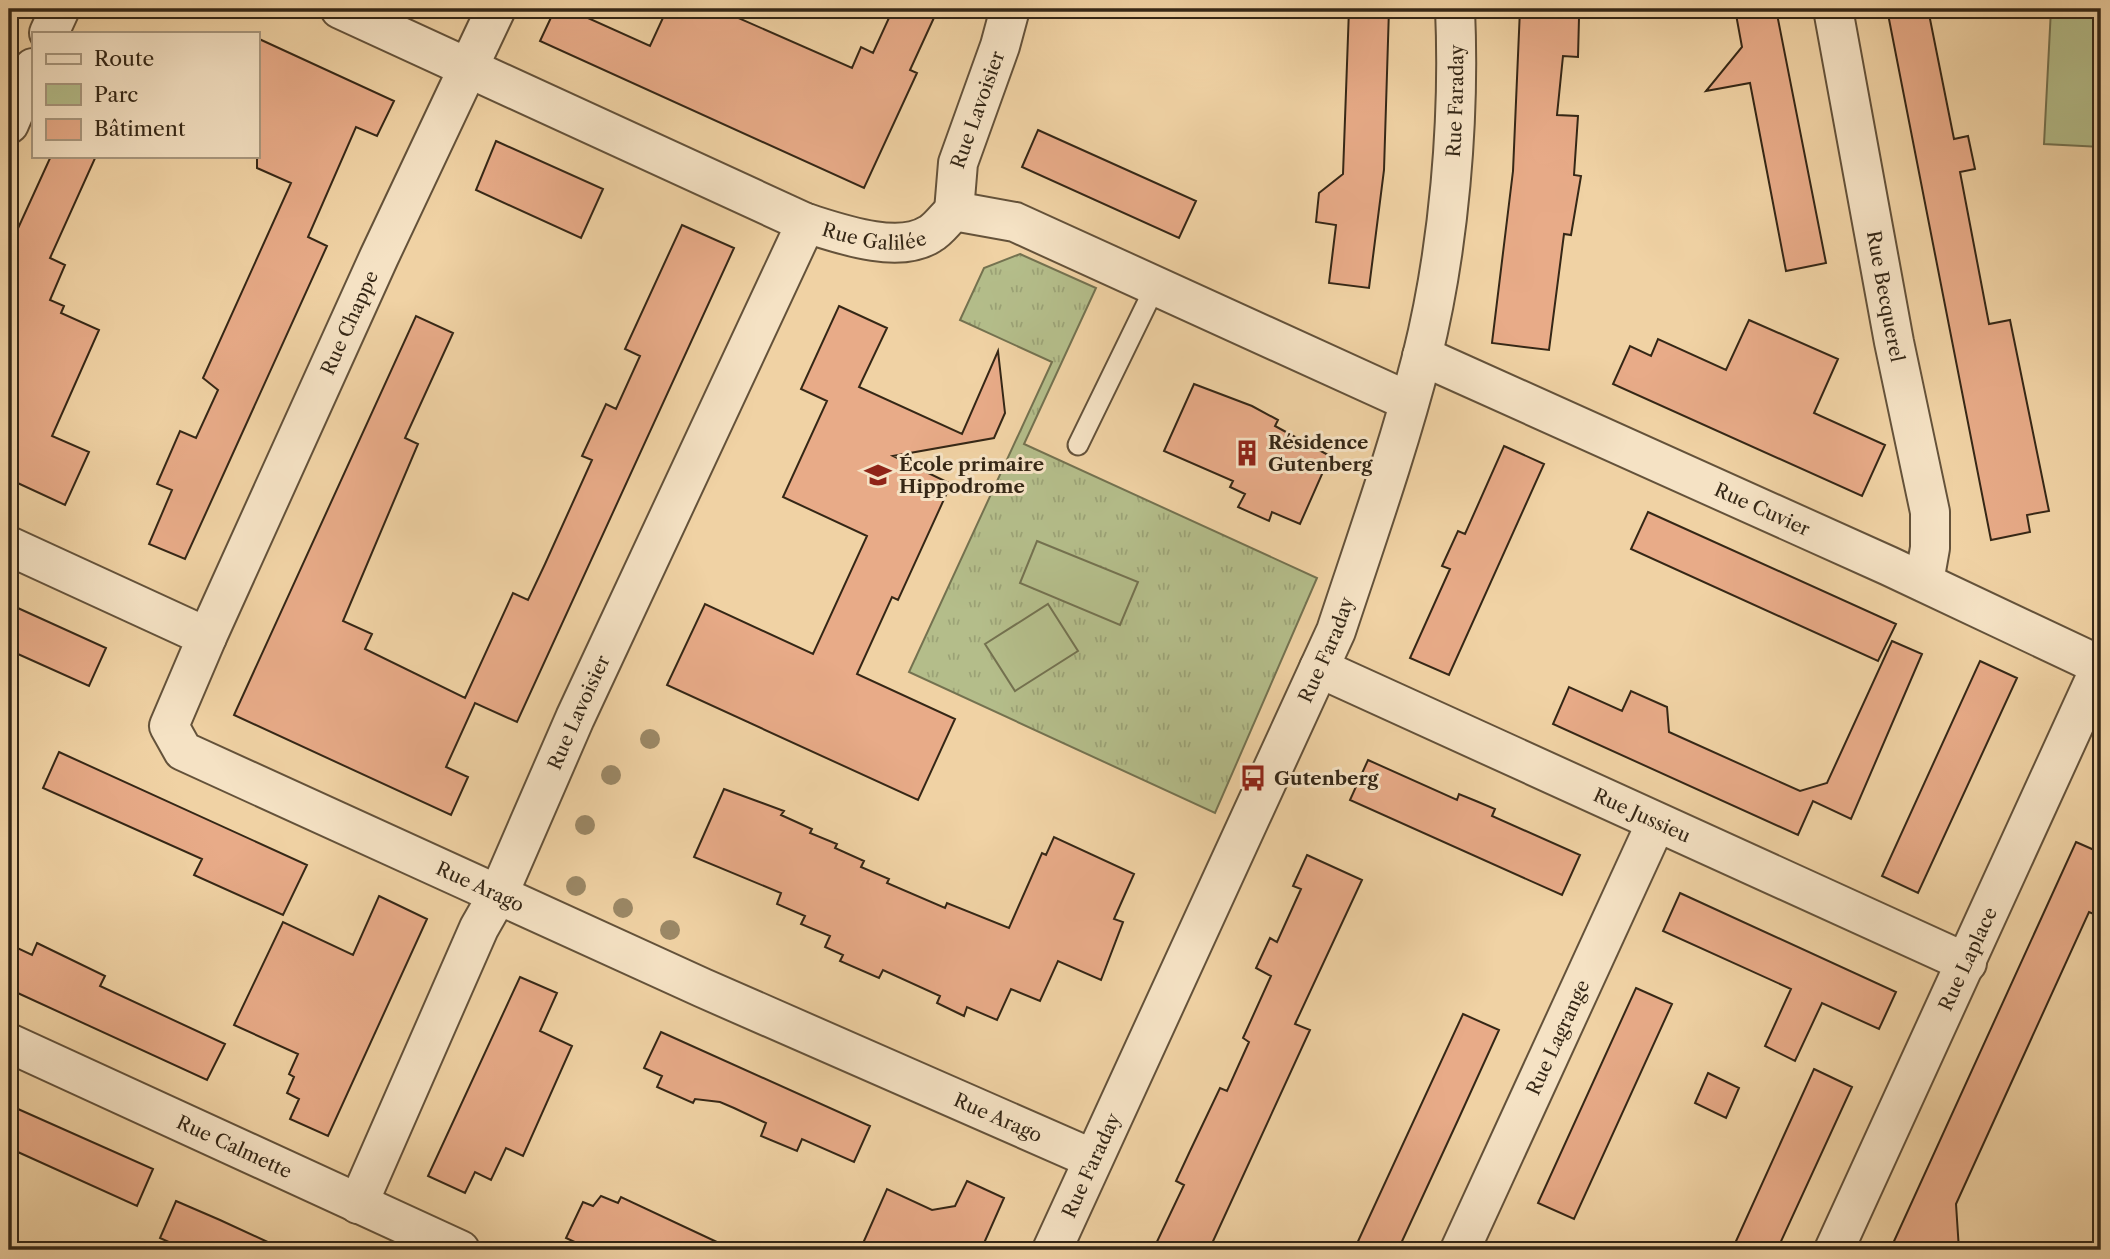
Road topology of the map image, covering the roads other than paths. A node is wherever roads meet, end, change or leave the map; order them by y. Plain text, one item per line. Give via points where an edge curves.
1 (60, 9) edge
2 (340, 9) edge
3 (496, 9) edge
4 (1010, 9) edge
5 (1455, 9) edge
6 (1833, 9) edge
7 (49, 32) edge
8 (470, 69) junction
9 (32, 70) edge
10 (9, 124) edge
11 (954, 211) junction
12 (806, 223) junction
13 (1154, 287) junction
14 (1422, 356) junction
15 (1408, 401) junction
16 (1079, 445) dead end
17 (9, 546) edge
18 (1924, 582) junction
19 (207, 637) junction
20 (2101, 666) edge
21 (1319, 668) junction
22 (1656, 823) junction
23 (499, 893) junction
24 (1967, 963) junction
25 (9, 1043) edge
26 (1093, 1158) junction
27 (358, 1205) junction
28 (460, 1250) edge
29 (1052, 1250) edge
30 (1460, 1250) edge
31 (1834, 1250) edge

1 - 7 street
2 - 8 street, Rue Galilée
3 - 8 street, Rue Chappe
4 - 11 street, Rue Lavoisier via 958,163
5 - 14 street, Rue Faraday via 1452,173
6 - 18 street, Rue Becquerel via 1930,512
8 - 12 street, Rue Galilée
8 - 19 street, Rue Chappe via 379,257
9 - 10 street
11 - 12 street, Rue Galilée via 929,235 888,242 854,239
11 - 13 street, Rue Galilée via 1015,222
12 - 23 street, Rue Lavoisier via 575,718
13 - 15 street, Rue Galilée
13 - 16 lane
14 - 15 street, Rue Faraday
14 - 18 street, Rue Cuvier
15 - 21 street, Rue Faraday via 1365,551
17 - 19 street
18 - 20 street, Rue Cuvier
19 - 23 street, Rue Arago via 169,726 183,751
20 - 24 street, Rue Laplace
21 - 22 street, Rue Jussieu
21 - 26 street, Rue Faraday
22 - 24 street, Rue Jussieu
22 - 30 street, Rue Lagrange
23 - 26 street, Rue Arago
23 - 27 street, Rue Lavoisier via 479,928
24 - 31 street, Rue Laplace
25 - 27 street, Rue Calmette
26 - 29 street, Rue Faraday
27 - 28 street, Rue Calmette

